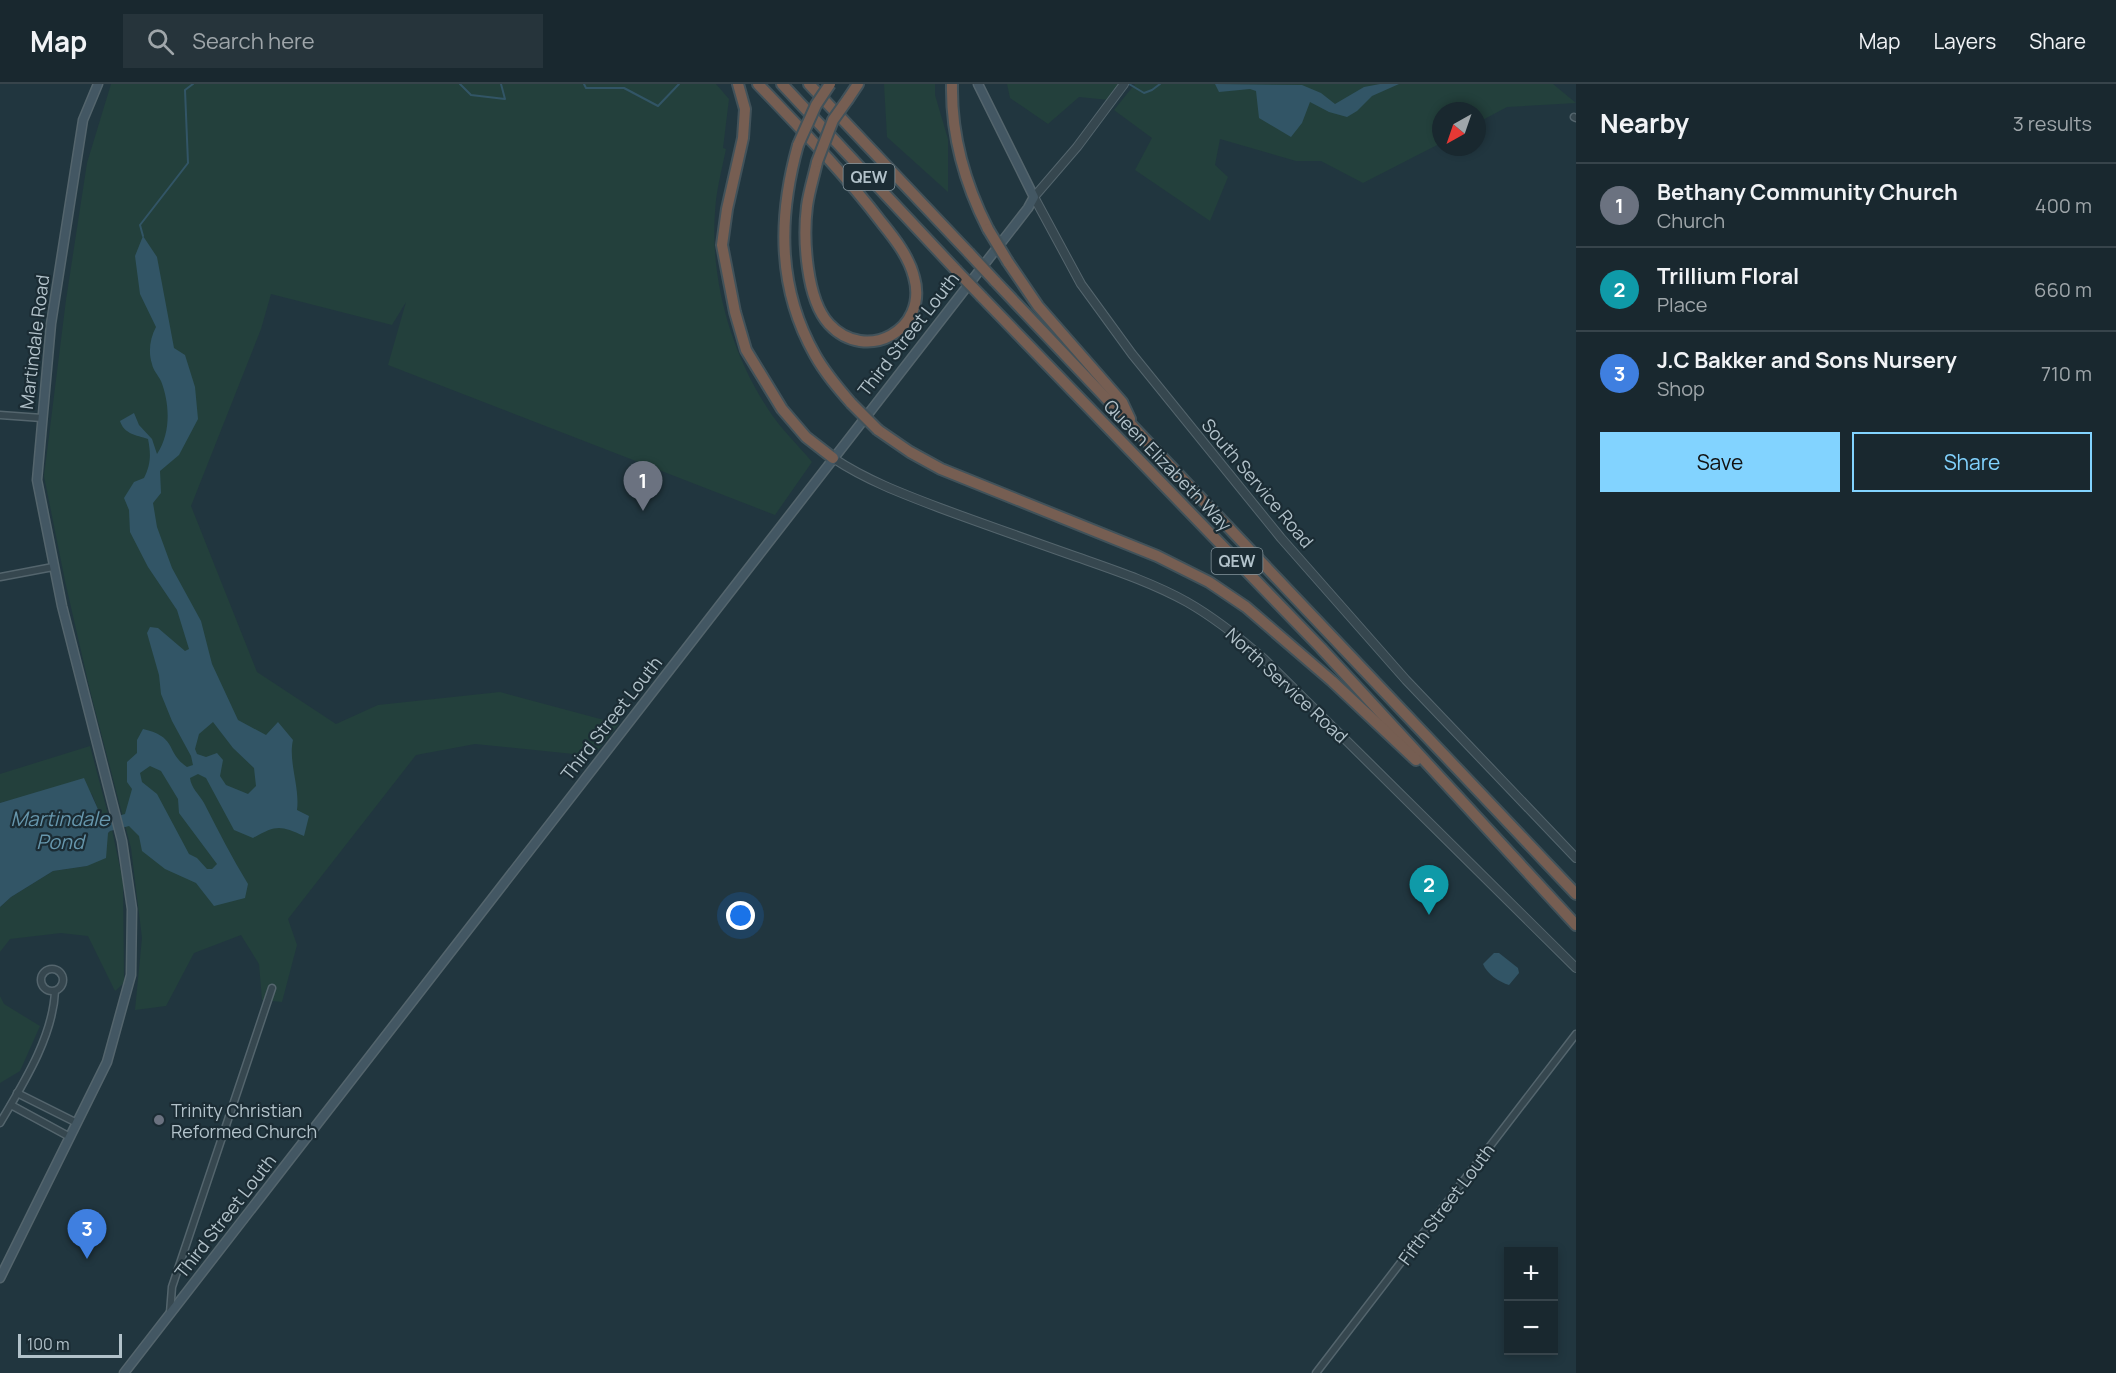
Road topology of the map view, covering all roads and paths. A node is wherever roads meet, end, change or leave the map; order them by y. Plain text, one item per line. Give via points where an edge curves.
1 (98, 84) edge
2 (738, 84) edge
3 (758, 84) edge
4 (782, 84) edge
5 (808, 84) edge
6 (830, 84) edge
7 (858, 84) edge
8 (952, 84) edge
9 (978, 84) edge
10 (1122, 87) edge
11 (1034, 197) junction
12 (0, 415) edge
13 (42, 418) junction
14 (1135, 430) junction
15 (833, 458) junction
16 (53, 567) junction
17 (0, 577) edge
18 (1488, 830) junction
19 (1576, 858) edge
20 (1576, 894) edge
21 (1576, 924) edge
22 (1576, 968) edge
23 (273, 988) dead end
24 (55, 991) dead end
25 (1576, 1034) edge
26 (17, 1093) junction
27 (11, 1105) junction
28 (0, 1123) edge
29 (77, 1123) junction
30 (70, 1137) junction
31 (0, 1278) edge
32 (170, 1314) junction
33 (124, 1373) edge
34 (1316, 1373) edge

1 - 13 main road, Martindale Road via 83,120 51,324
2 - 15 highway via 745,110 743,138 722,245 735,312 746,350 782,409 806,437
3 - 7 highway, bridge via 833,163 902,249 915,278 915,304 908,321 885,340 864,342 843,336 828,324 819,308 808,267 806,236 807,206 817,162 833,120
4 - 18 highway, Queen Elizabeth Way / QEW, bridge via 1321,648
5 - 14 highway, Queen Elizabeth Way / QEW, bridge
6 - 18 highway, bridge via 798,145 783,228 784,256 789,289 814,354 850,403 878,430 941,470 1157,556 1209,582 1246,607 1332,681
8 - 14 highway, bridge via 961,158 988,229 1038,306 1122,402
9 - 11 main road, South Service Road
10 - 11 street, Third Street Louth
11 - 15 main road, Third Street Louth
11 - 19 street, South Service Road via 1080,284 1281,538 1406,680
12 - 13 street
13 - 16 main road, Martindale Road via 38,480
14 - 20 highway, Queen Elizabeth Way / QEW
15 - 22 street, North Service Road via 896,491 1132,576 1209,615 1264,659
15 - 32 main road, Third Street Louth
16 - 17 street
16 - 29 main road, Martindale Road via 122,841 132,909 130,975 107,1062
18 - 21 highway, Queen Elizabeth Way / QEW
23 - 32 street via 172,1287
24 - 26 street via 50,1025
25 - 34 street, Fifth Street Louth
26 - 27 street
26 - 29 street
27 - 28 street
27 - 30 street
29 - 30 main road
30 - 31 main road
32 - 33 main road, Third Street Louth

